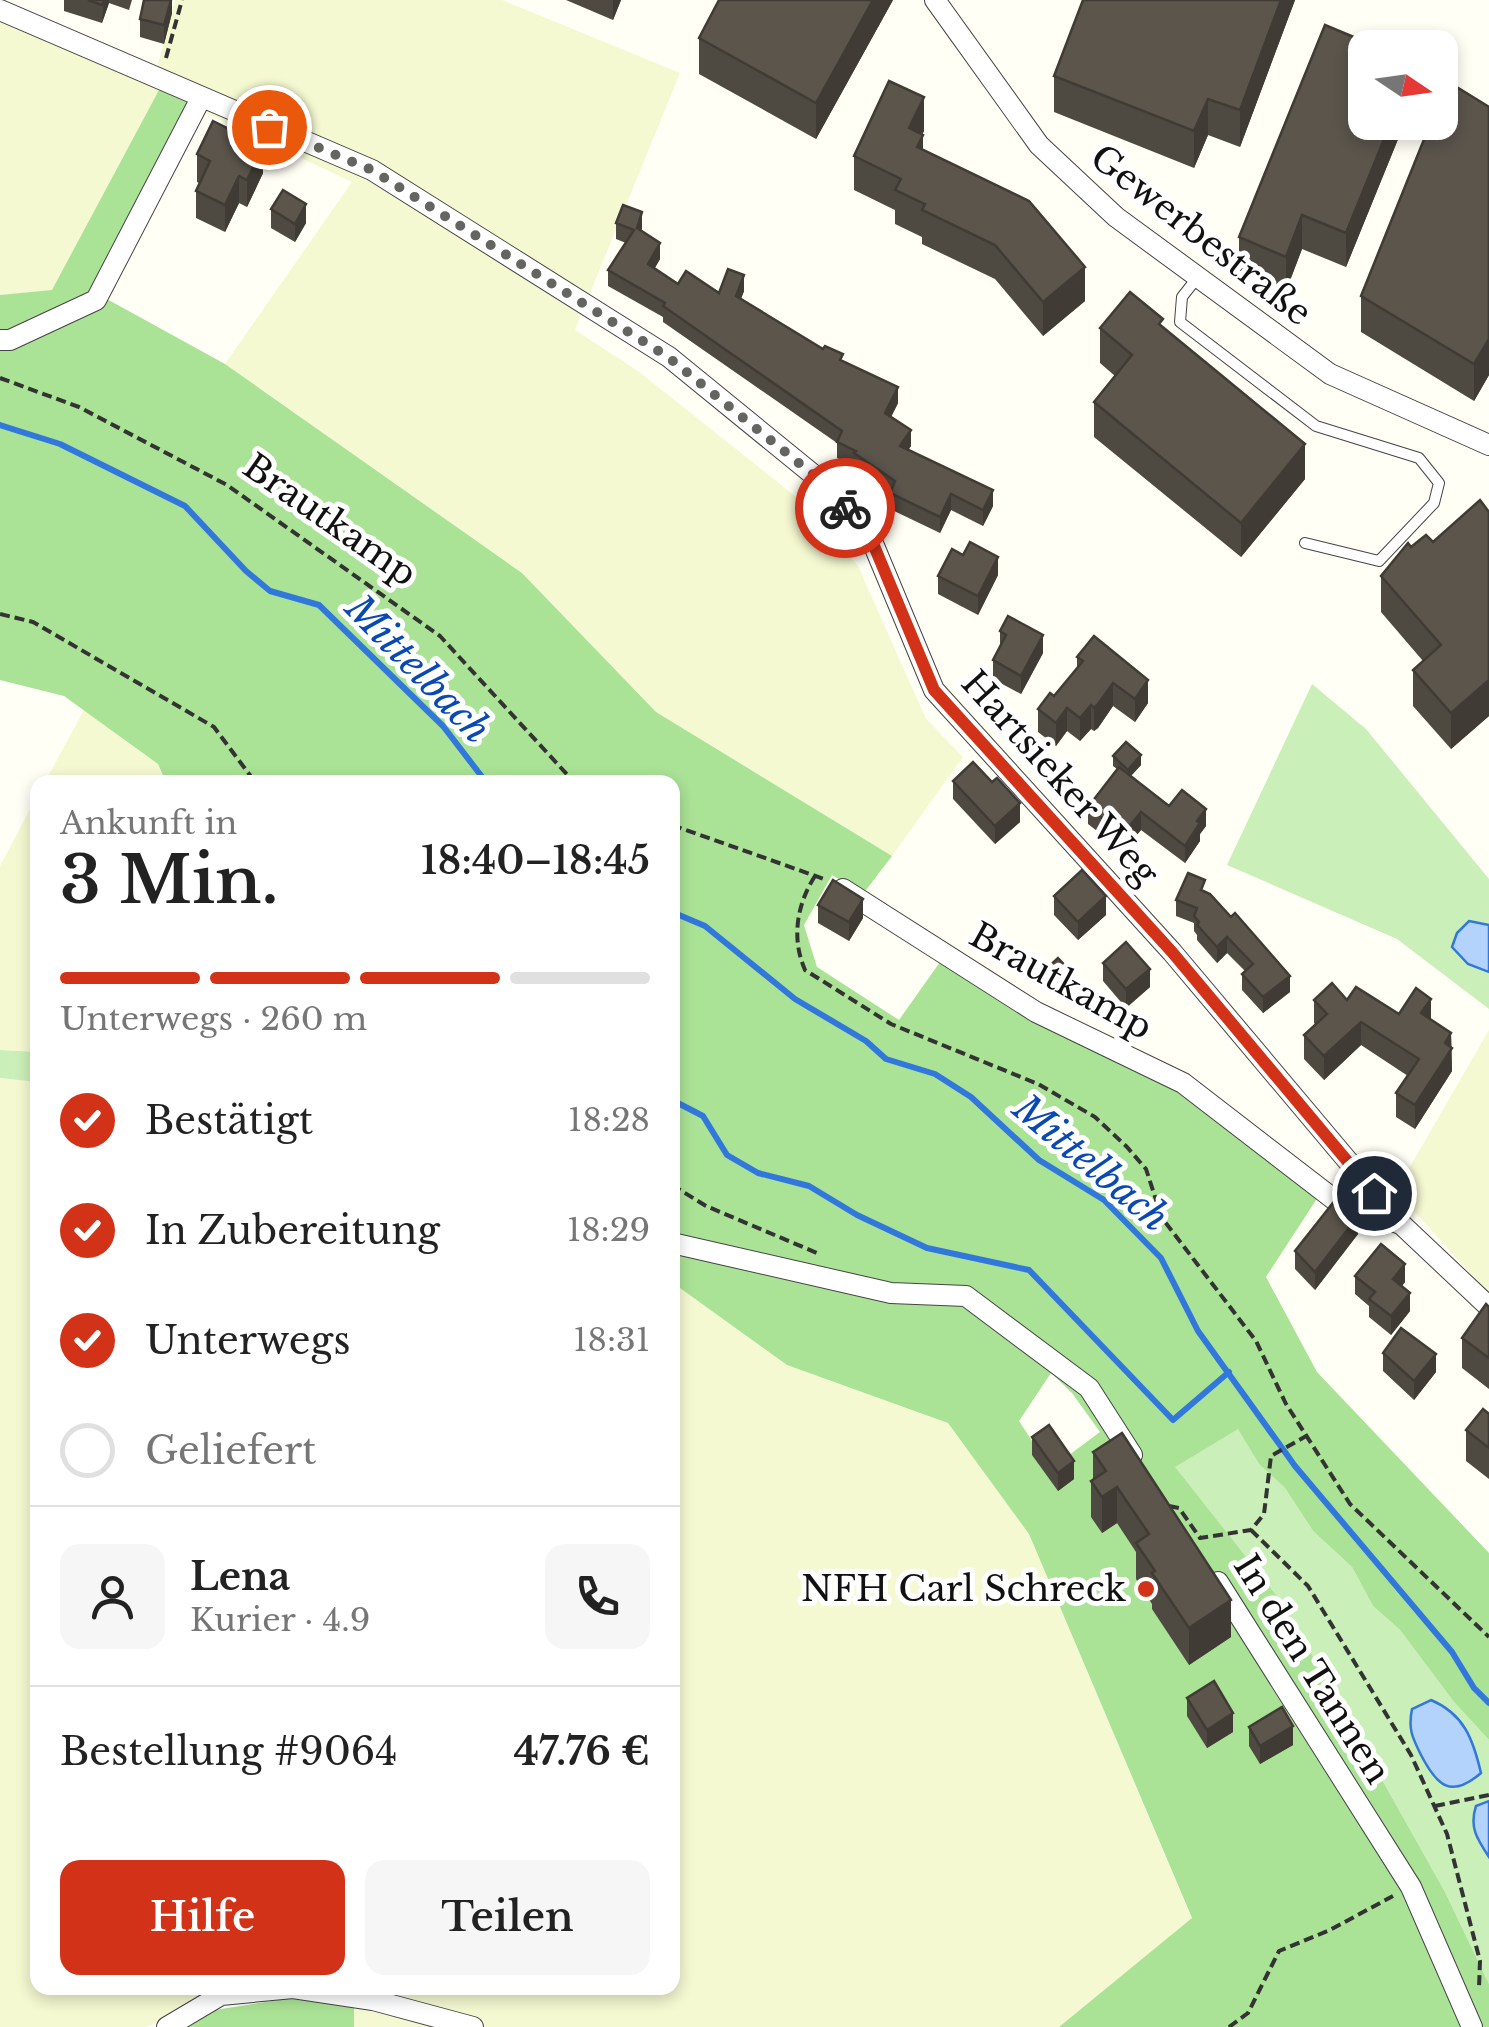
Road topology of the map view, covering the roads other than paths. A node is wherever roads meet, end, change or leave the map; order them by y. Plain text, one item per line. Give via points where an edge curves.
1 (935, 0) edge
2 (0, 10) edge
3 (201, 98) junction
4 (1197, 278) junction
5 (0, 340) edge
6 (1489, 446) edge
7 (1305, 542) dead end
8 (824, 879) road end
9 (1400, 1223) junction
10 (680, 1245) edge
11 (1489, 1308) edge
12 (1146, 1475) edge
13 (1208, 1568) edge
14 (220, 1995) edge
15 (340, 1995) edge
16 (166, 2027) edge
17 (473, 2027) edge
18 (1472, 2027) edge

1 - 4 street, Gewerbestraße via 1039,144 1116,218
2 - 3 street, Hartsieker Weg
3 - 5 street via 96,300
3 - 9 street, Hartsieker Weg via 372,170 668,357 826,485 872,541 934,690 1172,952
4 - 6 street, Gewerbestraße via 1330,374
4 - 7 lane via 1182,297 1180,322 1316,426 1419,458 1439,483 1434,503 1380,562
8 - 9 street, Brautkamp via 1036,1012 1183,1084 1340,1204
9 - 11 street, Hartsieker Weg
10 - 12 street via 892,1294 966,1296 1089,1388
13 - 18 street, In den Tannen via 1410,1887
14 - 16 street
15 - 17 street

